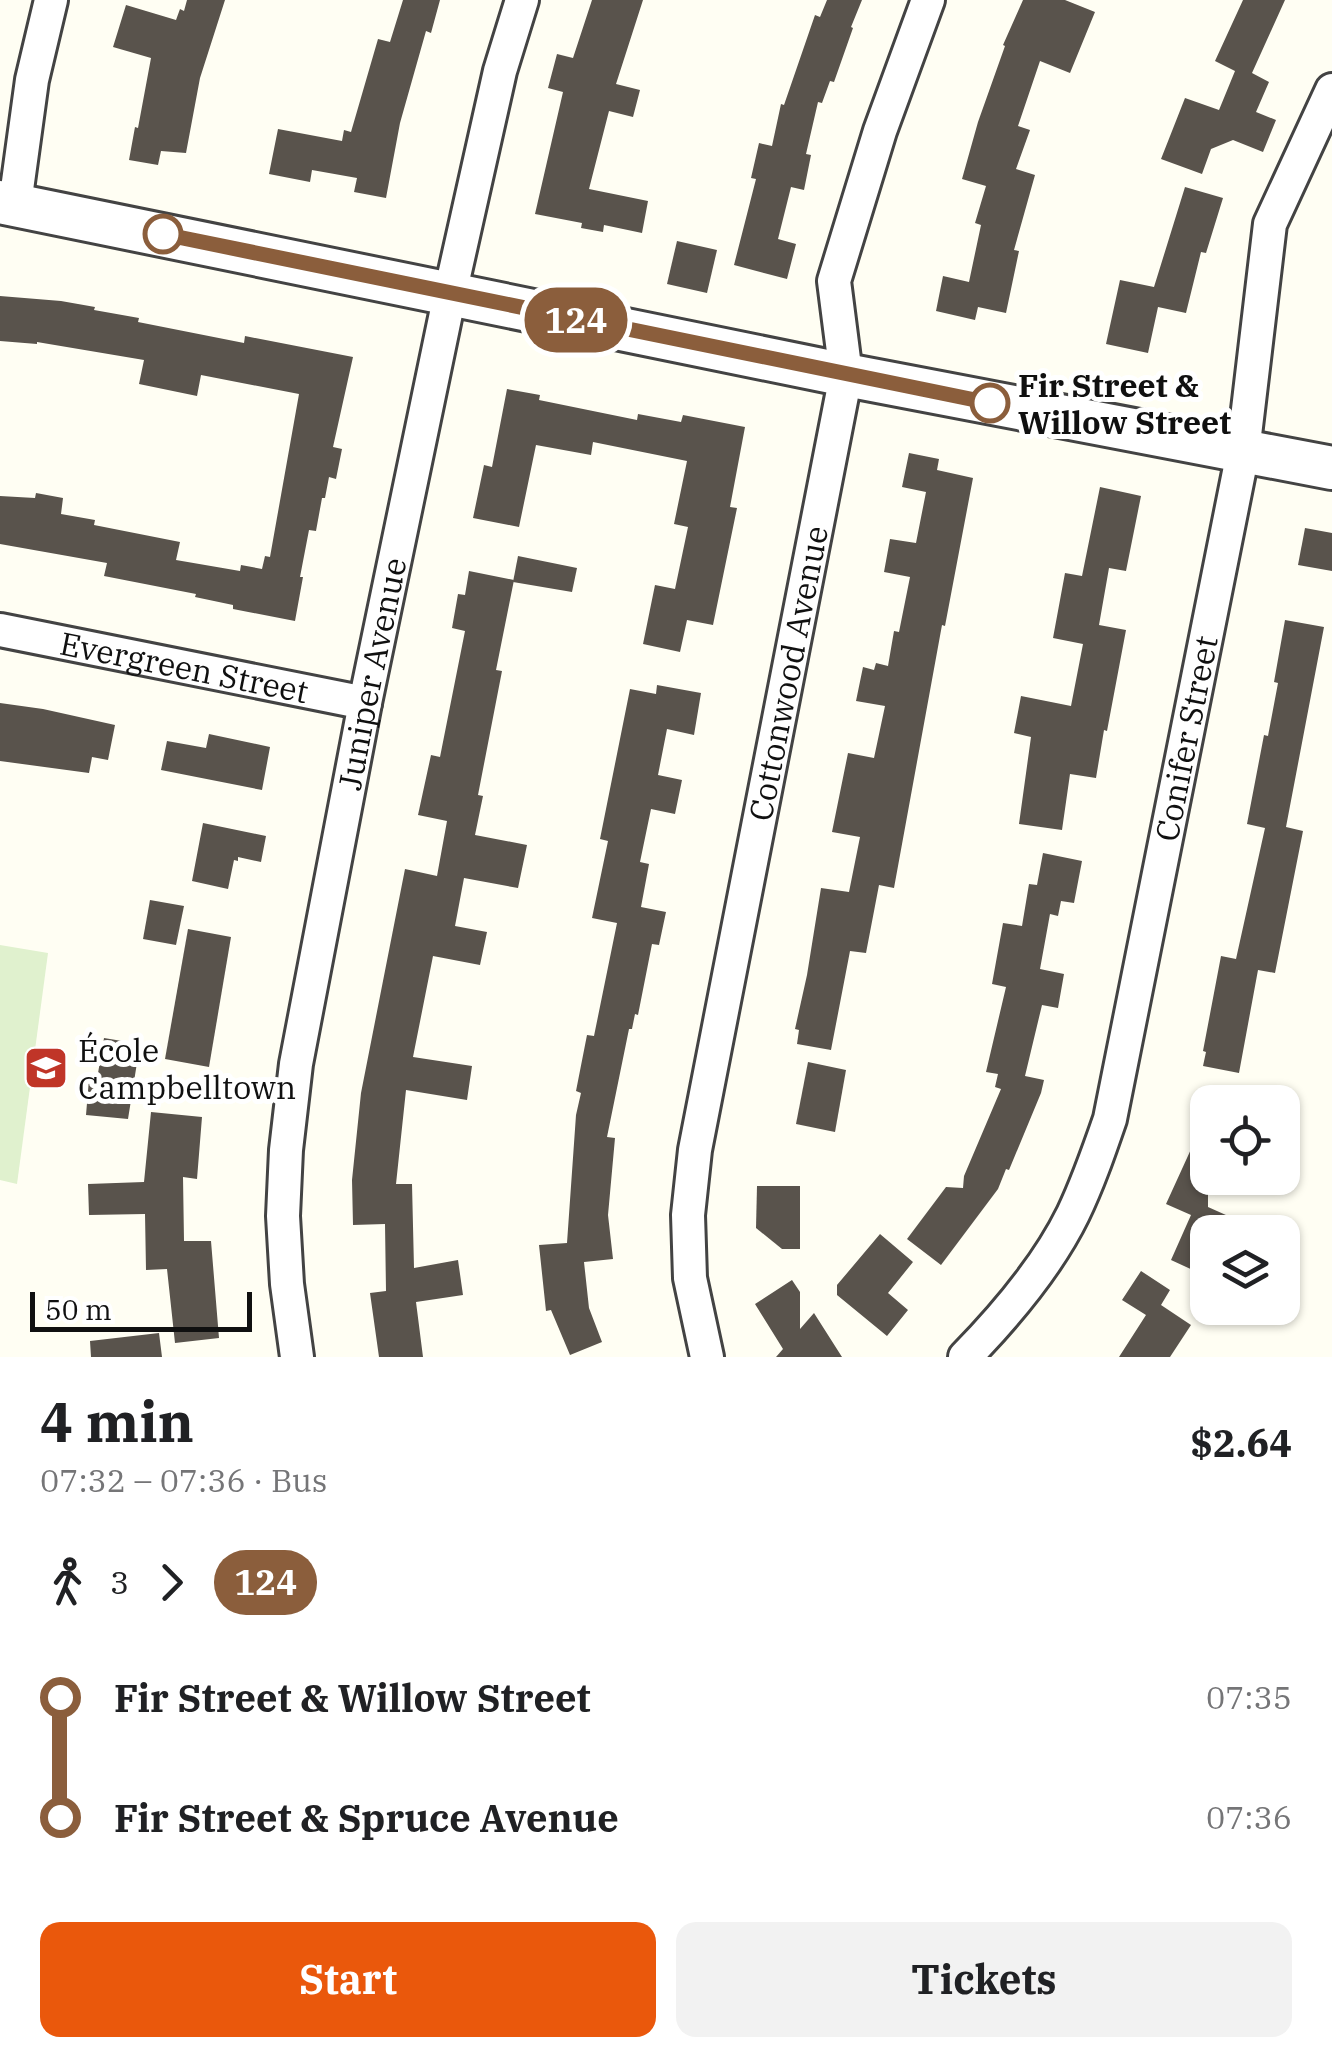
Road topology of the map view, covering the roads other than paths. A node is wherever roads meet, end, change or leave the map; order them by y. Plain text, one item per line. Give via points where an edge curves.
1 (52, 0) edge
2 (522, 0) edge
3 (928, 0) edge
4 (1332, 90) edge
5 (8, 203) edge
6 (450, 294) junction
7 (846, 374) junction
8 (1243, 452) junction
9 (1332, 468) edge
10 (0, 630) edge
11 (365, 703) junction
12 (297, 1357) edge
13 (706, 1357) edge
14 (964, 1357) edge

1 - 5 street
2 - 6 street, Juniper Avenue
3 - 7 street, Cottonwood Avenue via 834,281
4 - 8 street, Conifer Street via 1270,224
5 - 6 street
6 - 7 street
6 - 11 street, Juniper Avenue
7 - 8 street
7 - 13 street, Cottonwood Avenue via 694,1150 690,1278
8 - 9 street
8 - 14 street, Conifer Street via 1110,1119 1072,1216 996,1326
10 - 11 street, Evergreen Street
11 - 12 street, Juniper Avenue via 296,1064 286,1150 287,1284

